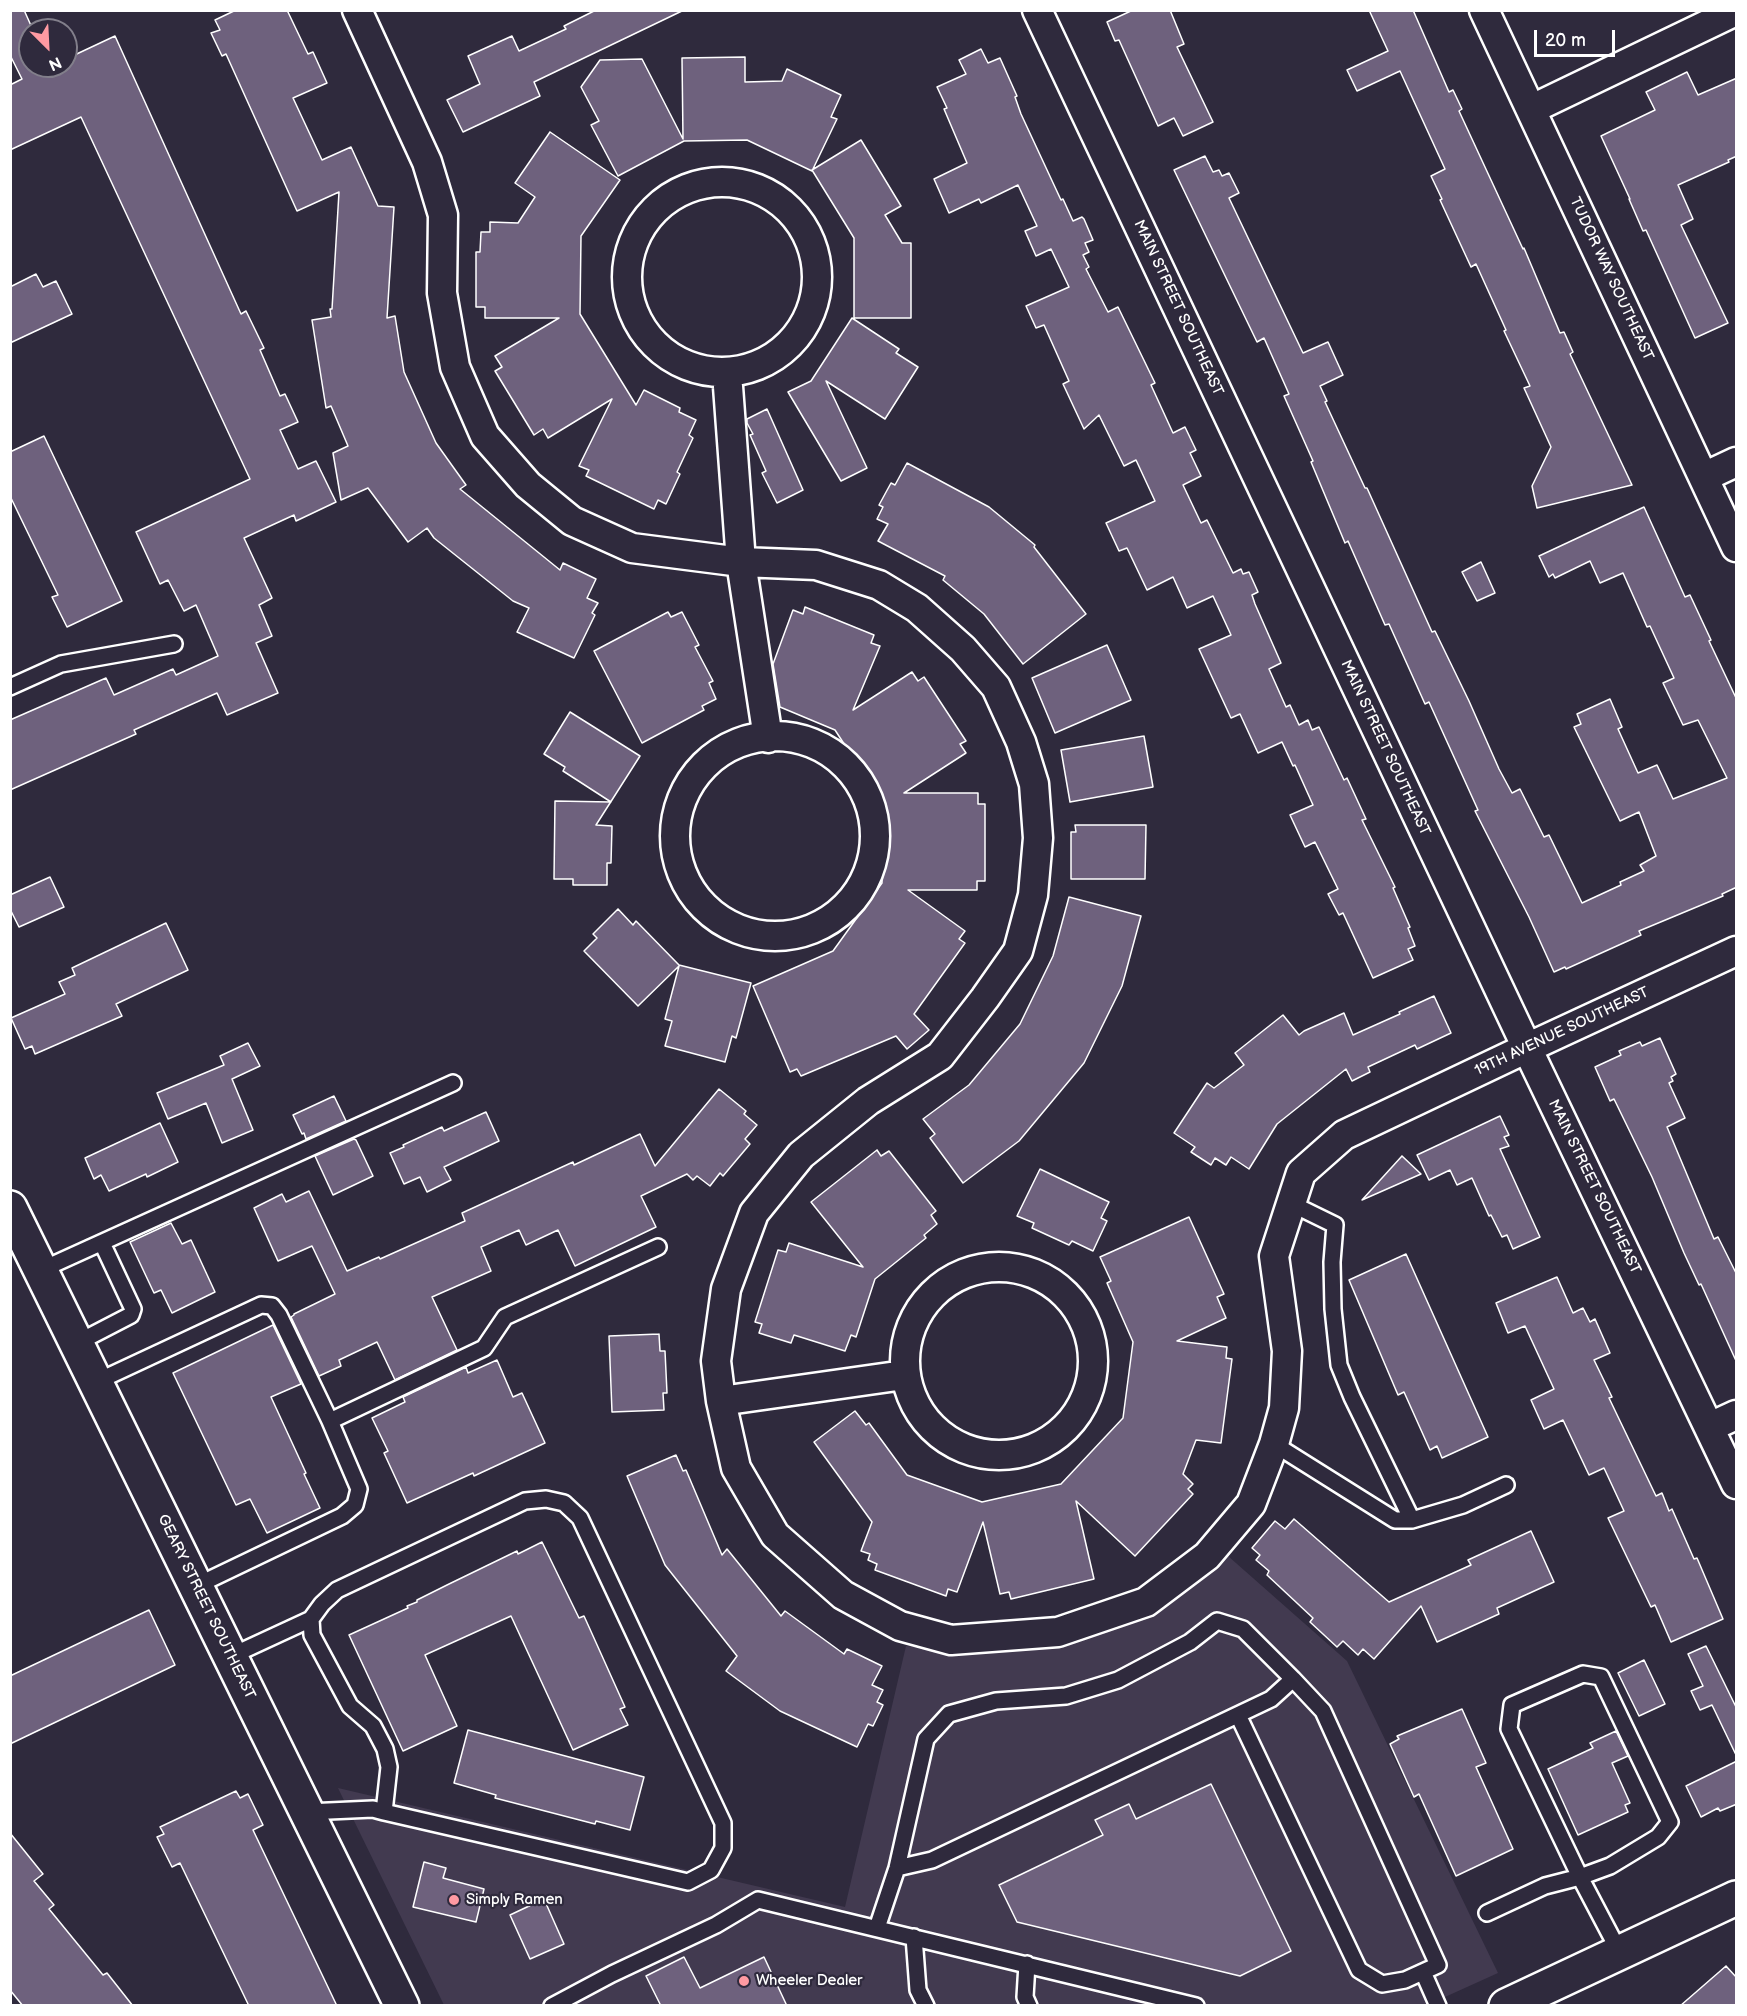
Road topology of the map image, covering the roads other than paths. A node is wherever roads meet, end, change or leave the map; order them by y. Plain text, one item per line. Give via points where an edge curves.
1 (357, 10) edge
2 (1037, 10) edge
3 (1484, 10) edge
4 (1737, 10) edge
5 (1532, 109) junction
6 (727, 373) junction
7 (1737, 462) edge
8 (1704, 477) junction
9 (1737, 548) edge
10 (741, 562) junction
11 (174, 644) dead end
12 (10, 687) edge
13 (768, 738) junction
14 (1737, 951) edge
15 (1527, 1048) junction
16 (453, 1083) dead end
17 (1290, 1203) junction
18 (10, 1208) edge
19 (102, 1243) junction
20 (658, 1246) dead end
21 (41, 1270) junction
22 (77, 1343) junction
23 (903, 1375) junction
24 (96, 1382) junction
25 (721, 1401) junction
26 (1737, 1415) edge
27 (330, 1422) junction
28 (1710, 1427) junction
29 (1274, 1444) junction
30 (1737, 1484) edge
31 (1506, 1485) dead end
32 (1412, 1520) junction
33 (196, 1586) junction
34 (311, 1618) junction
35 (231, 1656) junction
36 (1293, 1679) junction
37 (1238, 1715) junction
38 (307, 1812) junction
39 (384, 1812) junction
40 (897, 1868) junction
41 (1580, 1877) junction
42 (1737, 1898) edge
43 (1487, 1913) dead end
44 (877, 1928) junction
45 (914, 1937) junction
46 (1620, 1953) junction
47 (1027, 1964) junction
48 (1423, 1972) junction
49 (555, 2005) edge
50 (402, 2006) edge
51 (926, 2006) edge
52 (1029, 2006) edge
53 (1196, 2006) edge
54 (1438, 2006) edge
55 (1506, 2006) edge

1 - 10 street, 19TH AVENUE SOUTHEAST via 427,162 443,215 442,293 455,367 486,436 528,485 572,521 632,549
2 - 15 street, MAIN STREET SOUTHEAST
3 - 5 street, TUDOR WAY SOUTHEAST
4 - 5 street
5 - 8 street, TUDOR WAY SOUTHEAST
6 - 6 street via 764,363 794,341 813,308 818,271 809,234 786,204 753,185 716,180 680,190 649,213 630,245 625,282 634,319 657,349 690,368
6 - 10 street
7 - 8 street
8 - 9 street, TUDOR WAY SOUTHEAST
10 - 13 street
10 - 25 street, 19TH AVENUE SOUTHEAST via 816,565 879,585 917,608 963,649 996,687 1021,742 1034,784 1038,838 1033,895 1018,951 985,998 940,1056 868,1101 801,1155 754,1212 726,1289 716,1361
11 - 12 lane via 61,664
13 - 13 street via 736,742 704,764 681,797 674,835 681,874 703,907 736,929 775,937 813,929 846,908 869,874 876,836 869,797 847,764 806,741
14 - 15 street, 19TH AVENUE SOUTHEAST
15 - 17 street, 19TH AVENUE SOUTHEAST via 1344,1135 1301,1173
15 - 28 street, MAIN STREET SOUTHEAST
16 - 19 lane
17 - 29 street, 19TH AVENUE SOUTHEAST via 1275,1256 1287,1351 1284,1408
17 - 32 lane via 1335,1225 1333,1309 1340,1365
18 - 21 main road, GEARY STREET SOUTHEAST
19 - 21 lane
19 - 22 lane via 133,1309 131,1315
20 - 27 lane via 505,1317 484,1348
21 - 22 main road, GEARY STREET SOUTHEAST
22 - 24 main road, GEARY STREET SOUTHEAST
23 - 23 street via 907,1332 929,1295 964,1272 1007,1265 1048,1278 1079,1308 1094,1347 1090,1390 1069,1427 1033,1450 991,1456 950,1444 919,1414
23 - 25 street
24 - 27 lane via 261,1305 272,1306
24 - 33 main road, GEARY STREET SOUTHEAST
25 - 29 street, 19TH AVENUE SOUTHEAST via 736,1468 775,1535 843,1595 900,1626 951,1640 1058,1632 1146,1602 1207,1556 1251,1504
26 - 28 street
27 - 33 lane via 359,1489 355,1504 342,1516
28 - 30 street, MAIN STREET SOUTHEAST
29 - 32 lane via 1395,1520
31 - 32 lane via 1463,1505
33 - 35 main road, GEARY STREET SOUTHEAST
34 - 35 lane
34 - 39 lane via 312,1635 350,1706 373,1726 385,1749 388,1767
34 - 39 lane via 337,1590 525,1501 546,1499 564,1503 580,1518 723,1822 723,1848 711,1870 688,1882
35 - 38 main road, GEARY STREET SOUTHEAST
36 - 37 lane via 1272,1699
36 - 40 lane via 1243,1629 1217,1621 1190,1642 1118,1680 1066,1696 996,1701 949,1714 926,1739
36 - 48 lane via 1323,1711 1438,1965
37 - 40 lane via 932,1860
37 - 48 lane via 1359,1970 1382,1984
38 - 39 lane
38 - 50 main road, GEARY STREET SOUTHEAST
40 - 44 lane
41 - 41 lane via 1610,1866 1658,1837 1670,1822 1601,1677 1582,1674 1512,1706 1509,1729
41 - 43 lane via 1545,1886
41 - 46 lane
42 - 46 main road
44 - 45 lane
44 - 49 lane via 758,1899 716,1925
45 - 47 lane
45 - 51 lane via 918,1990
46 - 55 main road
47 - 52 lane via 1025,1997
47 - 53 lane
48 - 54 lane

